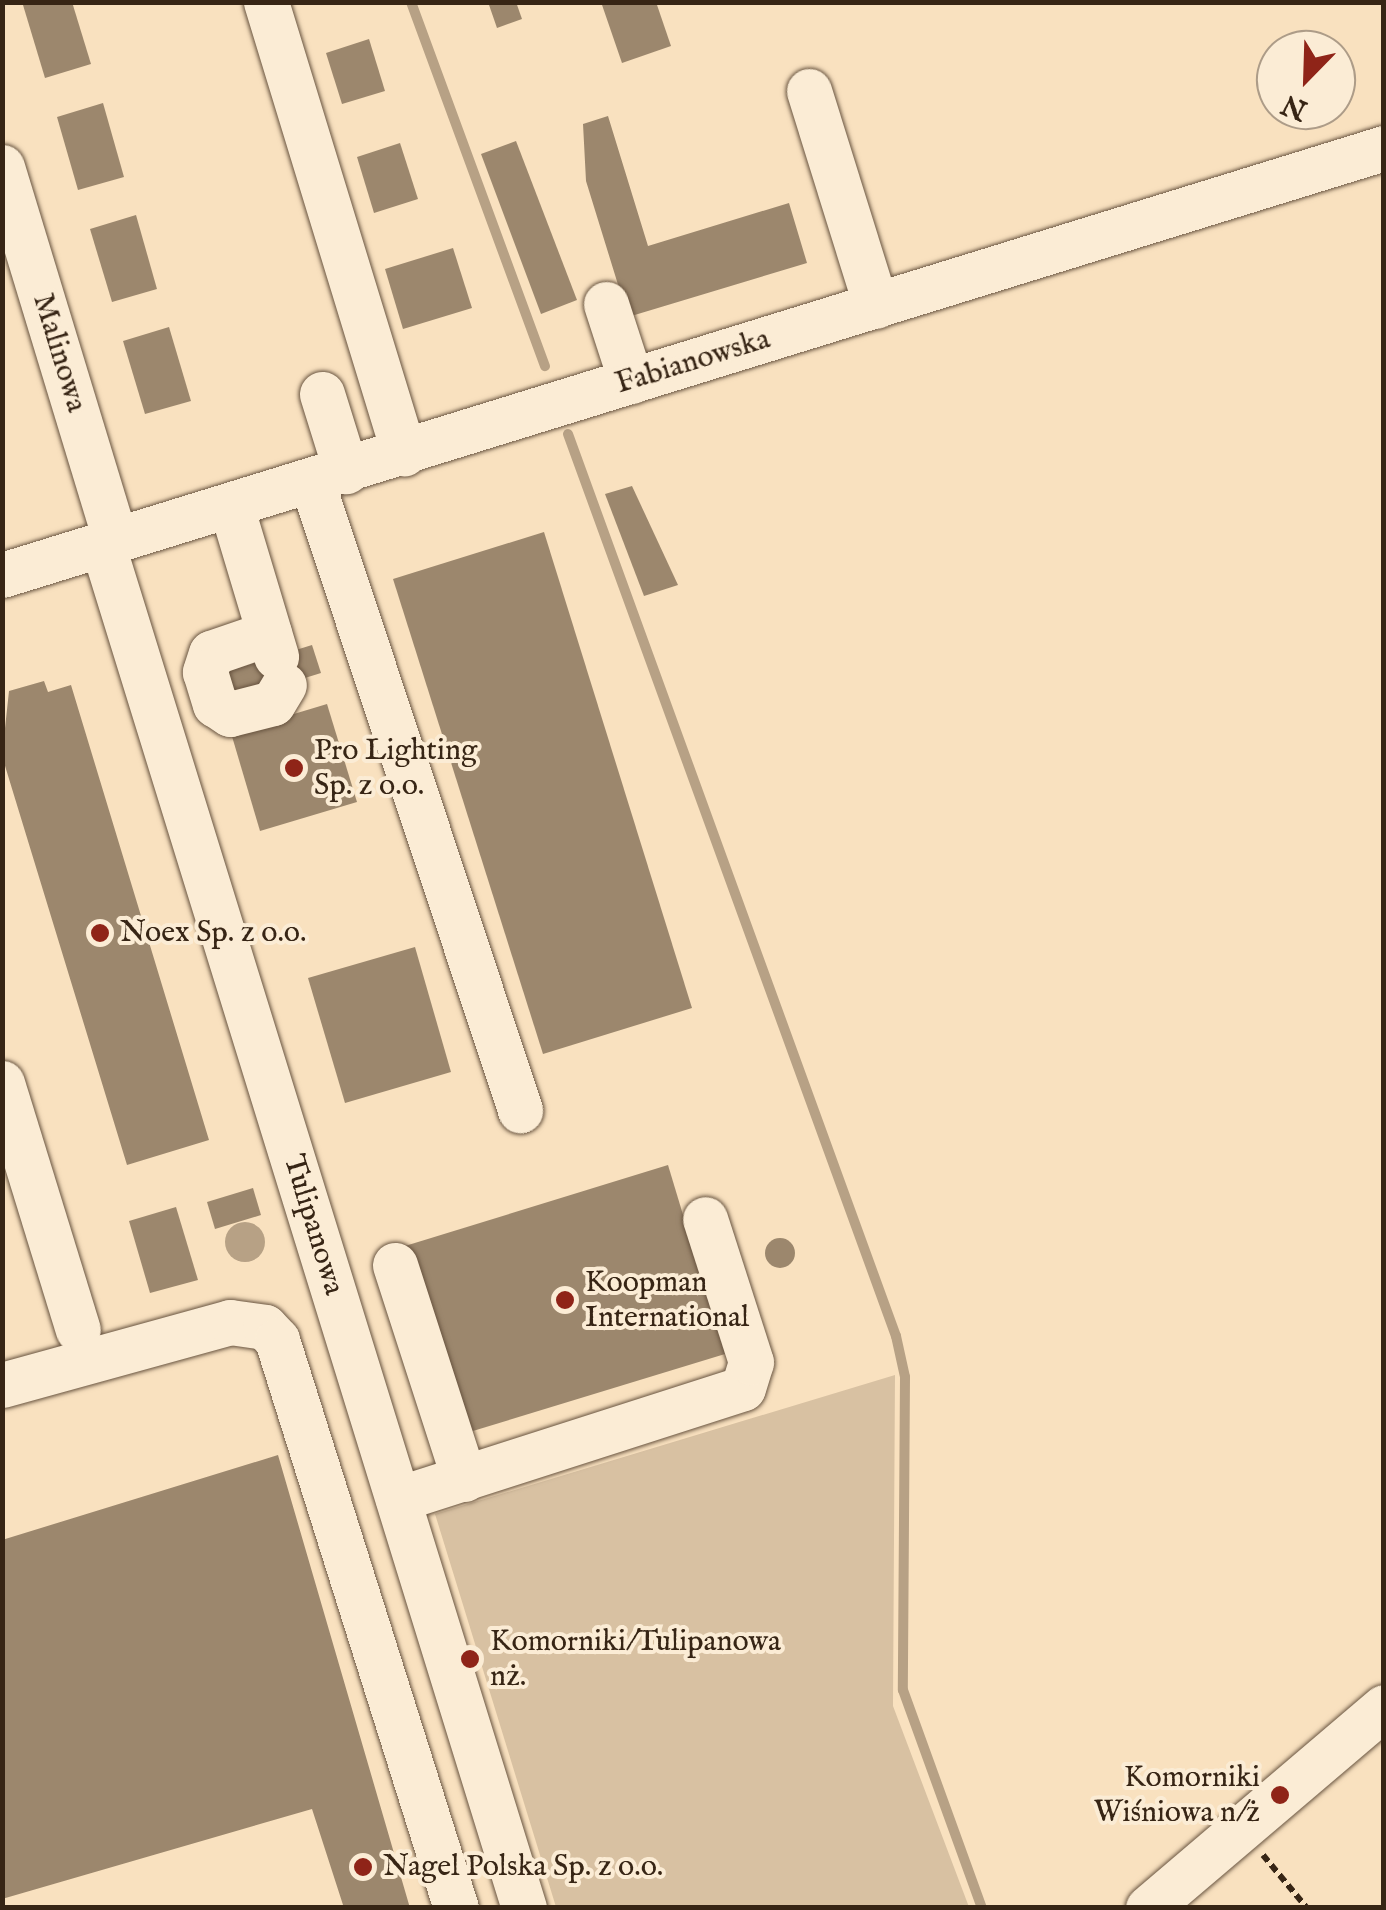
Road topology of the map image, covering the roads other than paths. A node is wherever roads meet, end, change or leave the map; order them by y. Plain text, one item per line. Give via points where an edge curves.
1 (266, 2) edge
2 (809, 92) dead end
3 (1384, 148) edge
4 (2, 167) edge
5 (606, 304) dead end
6 (876, 306) junction
7 (631, 382) junction
8 (322, 394) dead end
9 (404, 453) junction
10 (329, 476) junction
11 (231, 506) junction
12 (108, 542) junction
13 (2, 575) edge
14 (276, 658) dead end
15 (2, 1083) edge
16 (520, 1110) dead end
17 (704, 1219) dead end
18 (395, 1264) dead end
19 (78, 1330) dead end
20 (2, 1385) edge
21 (464, 1479) junction
22 (398, 1500) junction
23 (1384, 1707) edge
24 (456, 1908) edge
25 (524, 1908) edge
26 (1148, 1908) edge

1 - 9 street
2 - 6 street
3 - 6 street, Fabianowska
4 - 12 street, Malinowa
5 - 7 street
6 - 7 street, Fabianowska
7 - 9 street, Fabianowska
8 - 10 street
9 - 10 street, Fabianowska
10 - 11 street, Fabianowska
10 - 16 street
11 - 12 street, Fabianowska
11 - 14 street
12 - 13 street, Fabianowska
12 - 22 street, Tulipanowa
15 - 19 street
17 - 21 street via 751,1362 743,1388
18 - 21 street
20 - 24 street via 230,1322 264,1327 277,1340
21 - 22 street
22 - 25 street, Tulipanowa
23 - 26 street

